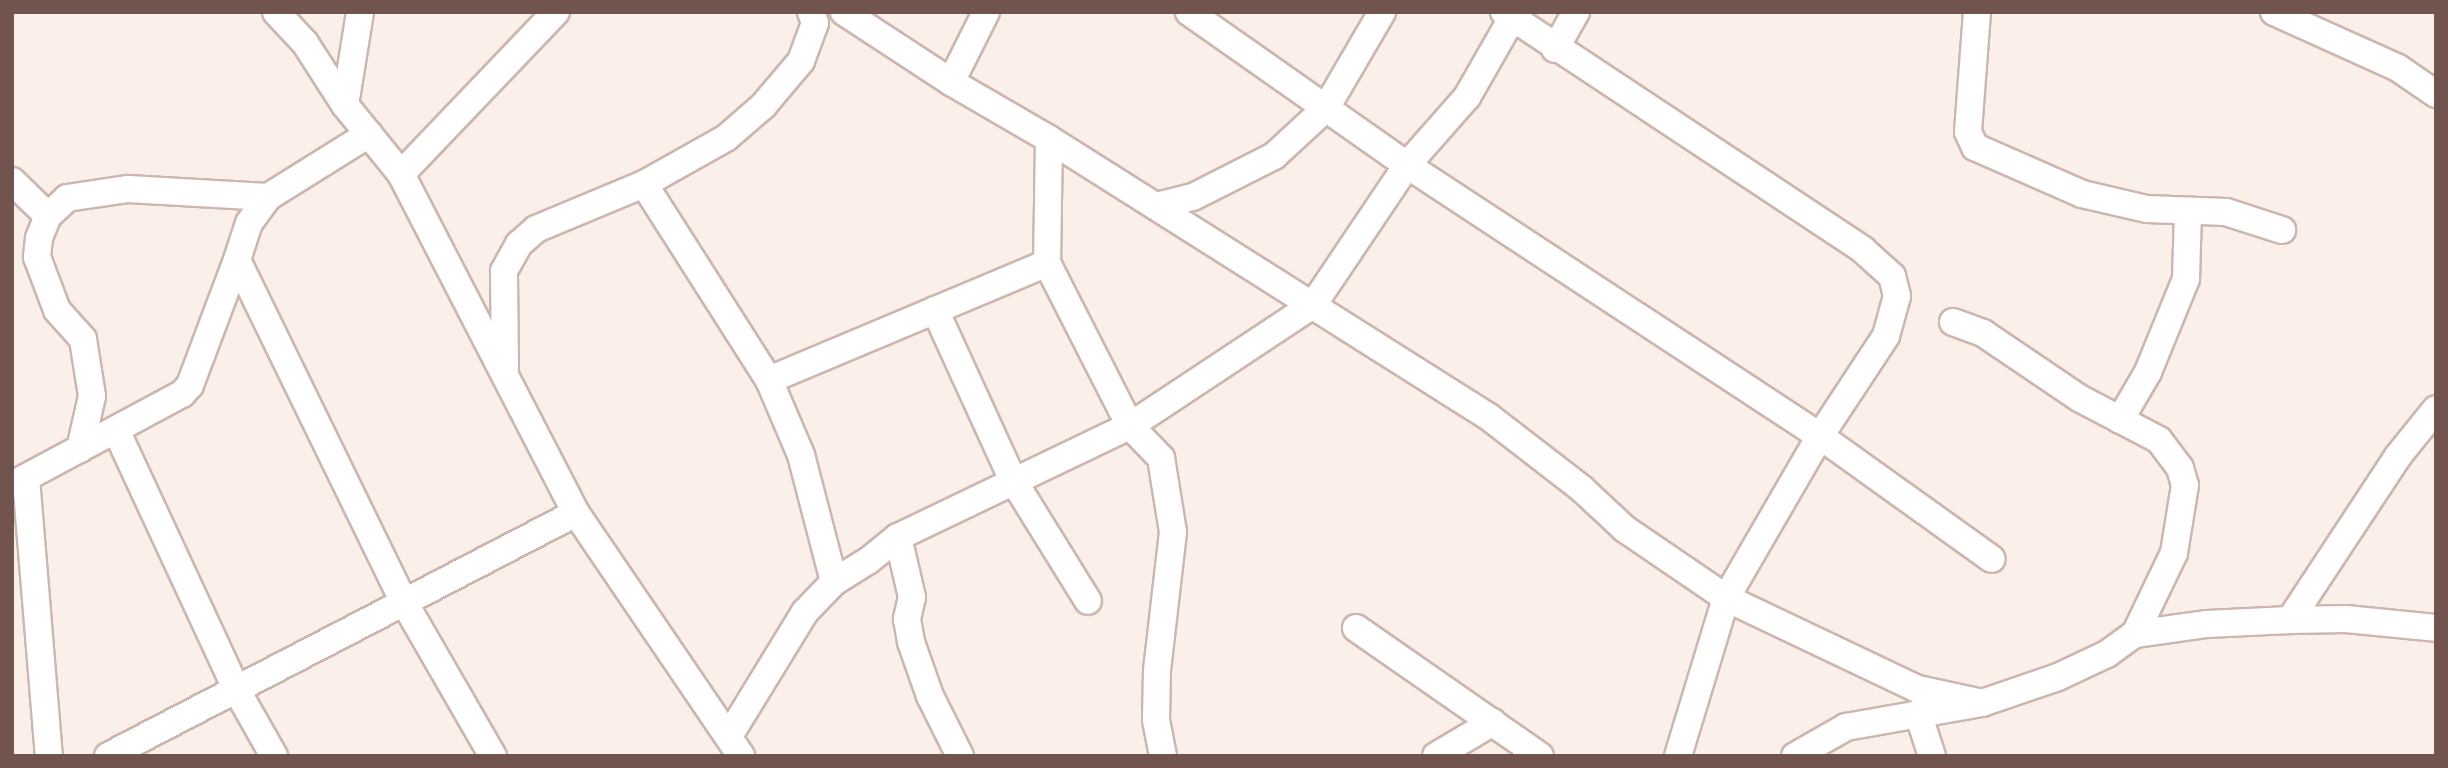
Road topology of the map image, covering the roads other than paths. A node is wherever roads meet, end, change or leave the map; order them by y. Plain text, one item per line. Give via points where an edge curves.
1 (276, 12) edge
2 (360, 12) edge
3 (556, 12) edge
4 (811, 12) edge
5 (844, 12) edge
6 (986, 12) edge
7 (1189, 12) edge
8 (1382, 12) edge
9 (1576, 12) edge
10 (1977, 12) edge
11 (2274, 12) edge
12 (1508, 15) edge
13 (1555, 49) junction
14 (951, 82) junction
15 (2436, 93) edge
16 (345, 105) junction
17 (1326, 108) junction
18 (369, 134) junction
19 (1049, 139) junction
20 (1407, 165) junction
21 (401, 174) junction
22 (12, 181) edge
23 (643, 184) junction
24 (268, 197) junction
25 (1156, 206) junction
26 (2188, 211) junction
27 (48, 216) junction
28 (2282, 230) dead end
29 (237, 260) junction
30 (1047, 263) junction
31 (1313, 304) junction
32 (935, 310) junction
33 (1953, 322) dead end
34 (505, 376) junction
35 (769, 380) junction
36 (2436, 409) edge
37 (2120, 420) junction
38 (1130, 426) junction
39 (116, 429) junction
40 (1819, 436) junction
41 (80, 449) junction
42 (19, 481) edge
43 (1013, 481) junction
44 (576, 513) junction
45 (898, 537) junction
46 (1992, 559) dead end
47 (834, 582) junction
48 (1726, 598) junction
49 (1088, 601) dead end
50 (404, 602) junction
51 (2290, 620) junction
52 (1356, 628) dead end
53 (2436, 628) edge
54 (2135, 634) junction
55 (236, 689) junction
56 (1982, 703) junction
57 (1918, 713) junction
58 (1493, 722) junction
59 (735, 746) edge
60 (49, 756) edge
61 (108, 756) edge
62 (274, 756) edge
63 (493, 756) edge
64 (960, 756) edge
65 (1163, 756) edge
66 (1436, 756) edge
67 (1540, 756) edge
68 (1678, 756) edge
69 (1795, 756) edge
70 (1932, 756) edge

1 - 16 street via 305,43
2 - 16 street
3 - 21 street
4 - 23 street via 815,23 801,61 763,106 726,138
5 - 14 street
6 - 14 street
7 - 17 street
8 - 17 street
9 - 13 street
10 - 26 street via 1968,132 1975,147 2082,194 2147,209
11 - 15 street via 2398,68
12 - 13 street
12 - 20 street via 1467,97
13 - 40 street via 1830,227 1892,276 1897,296 1886,336
14 - 19 street
16 - 18 street
17 - 20 street
17 - 25 street via 1274,156 1193,197
18 - 21 street
18 - 24 street
19 - 25 street
19 - 30 street
20 - 31 street
20 - 40 street
21 - 34 street
22 - 27 street
23 - 34 street via 570,212 536,229 519,244 504,271
23 - 35 street
24 - 27 street via 128,189 67,198
24 - 29 street via 249,223
25 - 31 street
26 - 28 street via 2226,212
26 - 37 street via 2186,279 2148,372
27 - 41 street via 38,239 37,257 57,310 83,339 92,396
29 - 39 street via 190,385 182,394
29 - 50 street
30 - 32 street
30 - 38 street
31 - 38 street
31 - 48 street via 1489,417 1582,489 1625,529
32 - 35 street
32 - 43 street
33 - 37 street via 1983,332 2079,398
34 - 44 street
35 - 47 street via 801,455
36 - 51 street via 2398,456
37 - 54 street via 2159,440 2180,468 2185,485 2174,553
38 - 43 street
38 - 65 street via 1161,458 1173,532 1157,671 1156,720
39 - 41 street
39 - 55 street
40 - 46 street
40 - 48 street
41 - 42 street
42 - 60 street
43 - 45 street
43 - 49 street
44 - 50 street
44 - 59 street
45 - 47 street
45 - 64 street via 912,597 907,619 911,642 930,696
47 - 59 street via 805,612
48 - 56 street via 1918,689
48 - 68 street
50 - 55 street
50 - 63 street
51 - 53 street via 2346,619
51 - 54 street
52 - 58 street
54 - 56 street via 2107,654 2058,677
55 - 61 street
55 - 62 street
56 - 57 street
57 - 69 street via 1846,727
57 - 70 street
58 - 66 street
58 - 67 street

